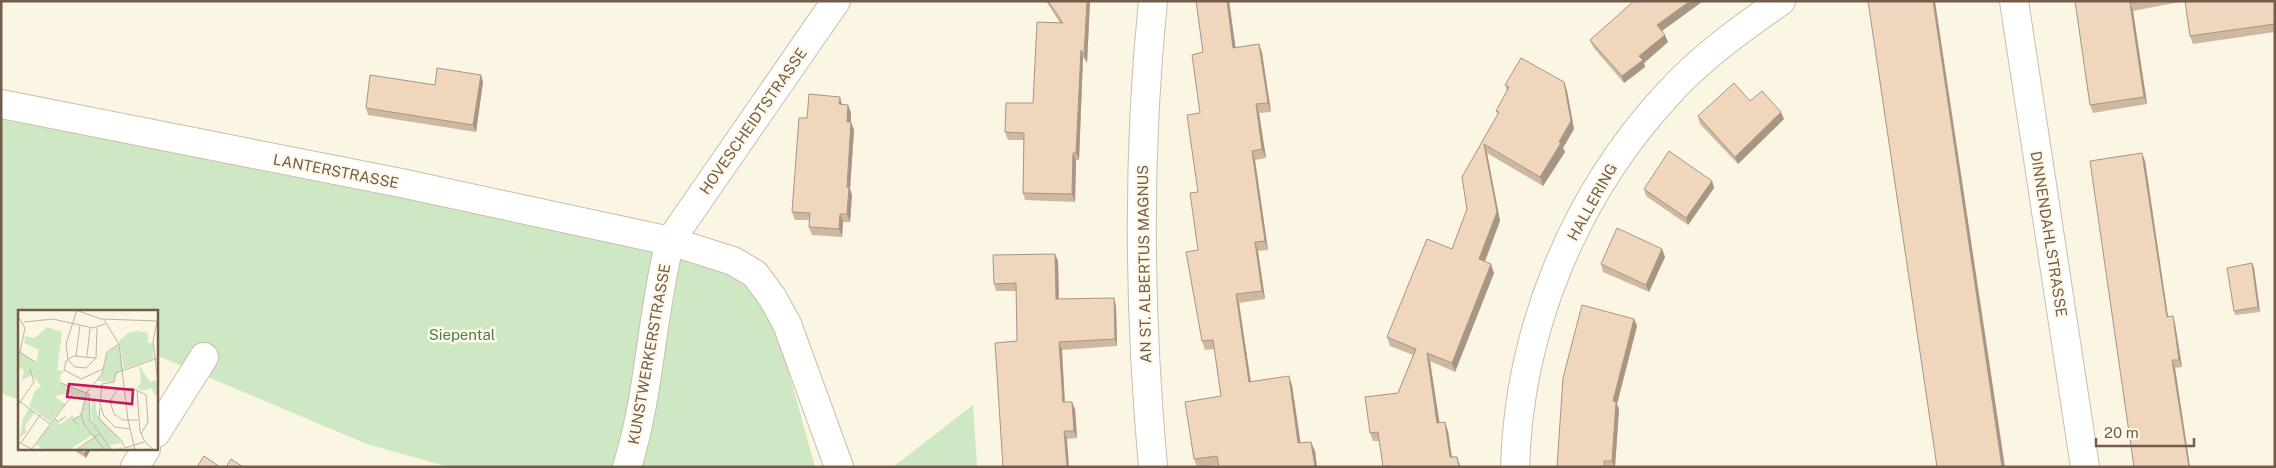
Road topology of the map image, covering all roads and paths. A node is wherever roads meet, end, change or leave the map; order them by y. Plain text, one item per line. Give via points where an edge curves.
1 (836, 1) edge
2 (1153, 1) edge
3 (1781, 1) edge
4 (2014, 1) edge
5 (1, 104) edge
6 (670, 242) junction
7 (204, 357) dead end
8 (158, 429) edge
9 (145, 450) edge
10 (135, 467) edge
11 (626, 467) edge
12 (839, 467) edge
13 (1153, 467) edge
14 (1515, 467) edge
15 (2085, 467) edge

1 - 6 street, HOVESCHEIDTSTRASSE
2 - 13 street, AN ST. ALBERTUS MAGNUS via 1147,60 1141,226 1146,392
3 - 14 street, HALLERING via 1704,58 1632,135 1602,178 1560,260 1543,306 1522,394
4 - 15 street, DINNENDAHLSTRASSE
5 - 6 street, LANTERSTRASSE via 401,183
6 - 11 street, KUNSTWERKERSTRASSE via 660,280 637,434
6 - 12 street, LANTERSTRASSE via 733,261 755,274 787,324
7 - 8 street
9 - 10 street

